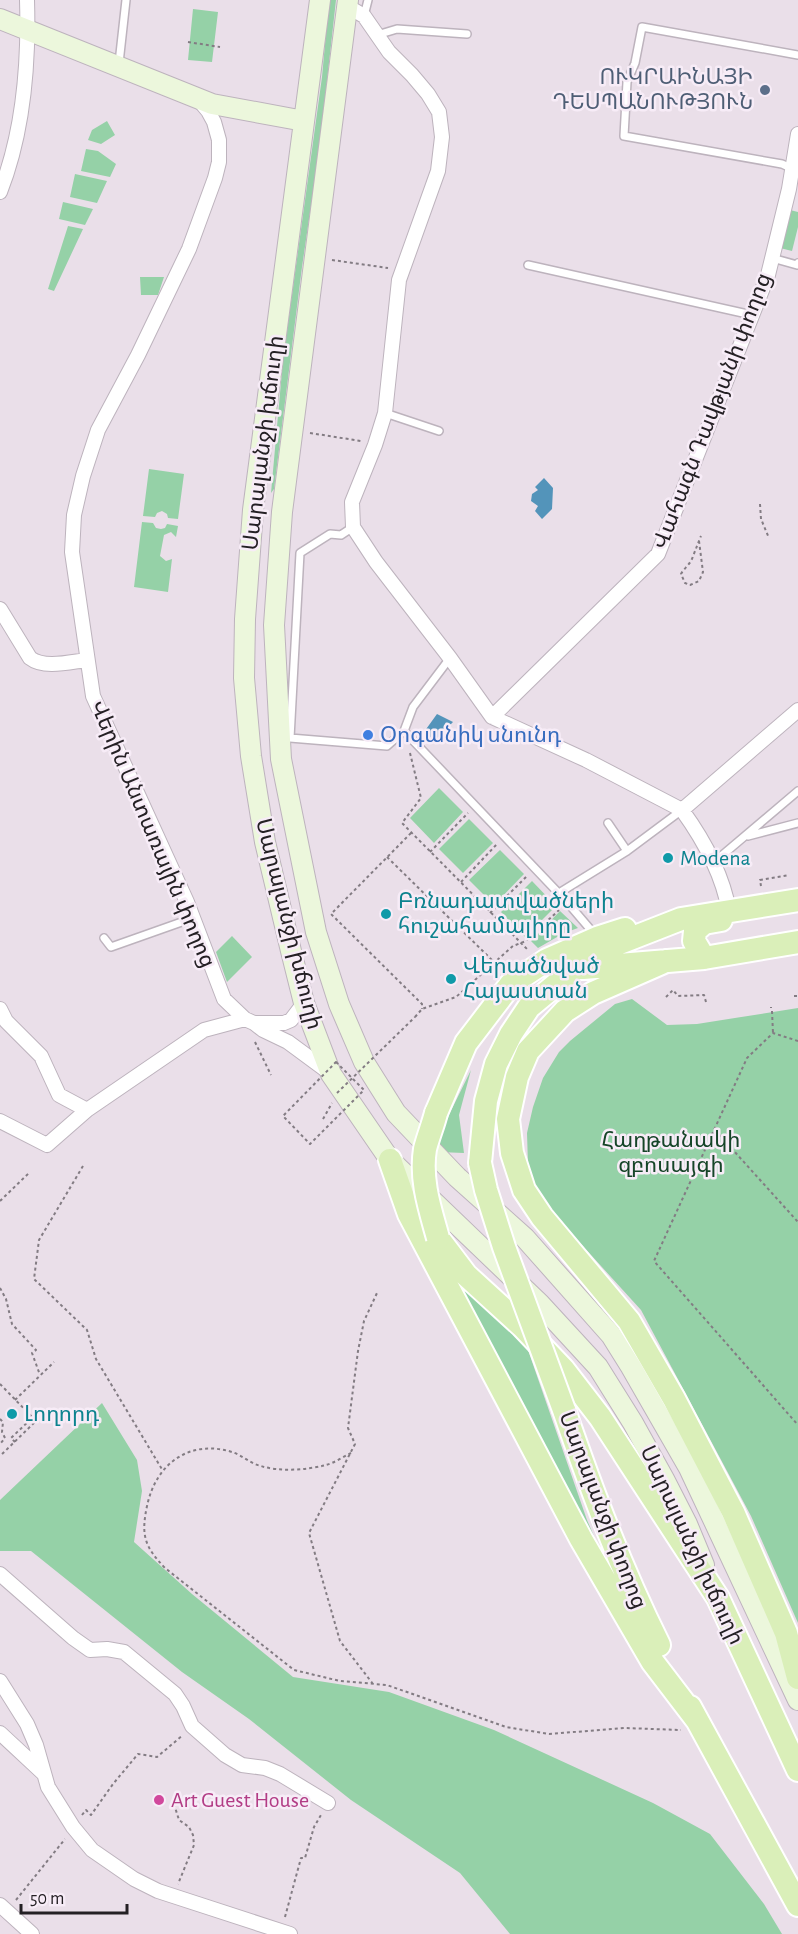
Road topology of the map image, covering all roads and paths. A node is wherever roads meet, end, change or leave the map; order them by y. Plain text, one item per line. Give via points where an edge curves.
1 (27, 0) edge
2 (126, 0) edge
3 (320, 0) edge
4 (368, 0) edge
5 (353, 7) edge
6 (0, 20) edge
7 (28, 30) junction
8 (467, 34) dead end
9 (377, 35) junction
10 (188, 42) dead end
11 (220, 47) dead end
12 (798, 55) edge
13 (118, 66) junction
14 (198, 99) junction
15 (304, 121) junction
16 (798, 134) edge
17 (793, 169) junction
18 (0, 192) edge
19 (772, 258) junction
20 (327, 260) dead end
21 (798, 263) edge
22 (528, 265) dead end
23 (403, 270) junction
24 (753, 315) junction
25 (385, 413) junction
26 (439, 431) dead end
27 (308, 432) dead end
28 (375, 445) junction
29 (760, 504) dead end
30 (253, 510) junction
31 (282, 512) junction
32 (354, 527) junction
33 (701, 536) dead end
34 (769, 538) dead end
35 (699, 541) junction
36 (0, 609) edge
37 (450, 658) junction
38 (87, 660) junction
39 (798, 710) edge
40 (492, 717) junction
41 (404, 731) junction
42 (798, 791) edge
43 (475, 806) junction
44 (682, 810) junction
45 (608, 823) dead end
46 (798, 823) edge
47 (411, 833) junction
48 (504, 836) junction
49 (746, 837) junction
50 (627, 850) junction
51 (430, 852) junction
52 (387, 857) junction
53 (713, 863) junction
54 (535, 868) junction
55 (789, 875) dead end
56 (460, 882) junction
57 (761, 886) dead end
58 (559, 893) junction
59 (567, 902) junction
60 (788, 902) edge
61 (729, 912) junction
62 (490, 913) junction
63 (193, 918) junction
64 (681, 920) junction
65 (104, 938) dead end
66 (597, 938) junction
67 (520, 942) junction
68 (798, 942) edge
69 (524, 946) dead end
70 (704, 958) junction
71 (666, 961) junction
72 (495, 963) junction
73 (576, 968) junction
74 (666, 997) dead end
75 (706, 1002) dead end
76 (304, 1003) junction
77 (0, 1009) edge
78 (422, 1009) junction
79 (771, 1009) dead end
80 (250, 1025) junction
81 (773, 1033) junction
82 (798, 1041) edge
83 (331, 1074) junction
84 (271, 1075) dead end
85 (352, 1078) junction
86 (87, 1110) junction
87 (323, 1119) dead end
88 (0, 1121) edge
89 (715, 1130) junction
90 (390, 1160) junction
91 (83, 1166) dead end
92 (30, 1172) dead end
93 (0, 1201) edge
94 (798, 1222) edge
95 (0, 1288) edge
96 (377, 1293) dead end
97 (54, 1362) dead end
98 (40, 1375) junction
99 (0, 1384) edge
100 (15, 1400) junction
101 (0, 1419) edge
102 (798, 1425) edge
103 (0, 1444) edge
104 (351, 1453) junction
105 (0, 1456) edge
106 (163, 1471) junction
107 (0, 1574) edge
108 (718, 1598) junction
109 (798, 1678) edge
110 (0, 1681) edge
111 (373, 1684) junction
112 (798, 1700) edge
113 (699, 1725) junction
114 (192, 1726) junction
115 (0, 1733) edge
116 (798, 1770) edge
117 (43, 1773) junction
118 (328, 1803) joint
119 (174, 1804) dead end
120 (73, 1827) junction
121 (87, 1844) junction
122 (181, 1878) dead end
123 (798, 1905) edge
124 (3, 1908) edge
125 (285, 1933) edge
126 (32, 1934) edge

1 - 7 street
2 - 13 lane
3 - 15 main road, Սարալանջի խճուղի
4 - 5 lane
5 - 9 street
5 - 31 main road, Սարալանջի խճուղի
6 - 7 main road
7 - 13 main road
7 - 18 street via 25,93 11,164
8 - 9 lane via 397,29
9 - 23 street via 439,112 442,137 438,171
10 - 11 path
12 - 17 lane via 642,27 627,82 624,136
13 - 14 main road
14 - 15 main road
14 - 38 street, Վերին Անտառային փողոց via 214,122 219,140 215,178 189,249 98,429 74,515 72,552
15 - 30 main road, Սարալանջի խճուղի
16 - 17 street, Վահագն Դավթյանի փողոց
17 - 19 street, Վահագն Դավթյանի փողոց
19 - 21 lane
19 - 24 street, Վահագն Դավթյանի փողոց
20 - 23 path
22 - 24 lane
23 - 25 street
24 - 40 street, Վահագն Դավթյանի փողոց via 658,554
25 - 26 lane
25 - 28 street
27 - 28 path
28 - 32 street via 352,502
29 - 34 path
30 - 31 main road
30 - 76 main road, Սարալանջի խճուղի via 244,678 251,756 265,842
31 - 112 main road, Սարալանջի խճուղի via 274,625 281,759 316,932 333,987 364,1062 403,1122 525,1238 610,1335 689,1468
32 - 37 street
32 - 41 lane via 341,535 330,534 300,553 290,738 387,746
33 - 35 path
35 - 35 path via 681,574 690,585 699,582 703,572
36 - 38 street via 36,663
37 - 40 street
37 - 41 lane via 413,707
38 - 63 street, Վերին Անտառային փողոց via 93,696
39 - 44 street
40 - 44 street
41 - 43 lane
41 - 47 path via 421,798 402,823
42 - 49 lane
43 - 48 lane
43 - 51 path
44 - 50 lane
44 - 53 street
45 - 50 lane
46 - 49 lane
47 - 51 path
47 - 52 path
48 - 54 lane
48 - 56 path
49 - 53 lane
50 - 58 lane
51 - 56 path
52 - 72 path
52 - 78 path via 331,914 422,1004
53 - 61 street via 726,892
54 - 58 lane
54 - 62 path
55 - 57 path via 760,880
56 - 62 path
58 - 59 lane
59 - 66 lane
59 - 67 path via 526,941
60 - 61 main road
60 - 70 main road via 766,911 704,923 695,931 694,941
61 - 64 main road
62 - 67 path
63 - 65 lane via 111,946
63 - 80 street, Վերին Անտառային փողոց via 224,999
64 - 66 main road via 628,928
64 - 73 main road, Սարալանջի փողոց via 617,944
66 - 108 main road, bridge via 547,960 511,984 466,1043 425,1149 426,1193 438,1238 466,1275 563,1370 600,1417
67 - 69 path
67 - 72 path
68 - 70 main road
70 - 71 main road
71 - 73 main road
71 - 109 main road via 593,993 565,1011 528,1051 517,1077 508,1119 512,1153 524,1190 629,1322 674,1399 733,1512 786,1634
72 - 78 path via 456,997
73 - 113 main road, Սարալանջի փողոց, bridge via 529,1007 496,1064 486,1101 480,1163 504,1246 615,1551
74 - 75 path via 673,990 678,996 704,995
76 - 80 street via 284,1023
76 - 83 main road, Սարալանջի խճուղի
77 - 86 street via 6,1021 41,1056 59,1095
78 - 85 path, bridge
79 - 81 path
80 - 83 street, Վերին Անտառային փողոց via 288,1042
80 - 84 path
80 - 86 street via 204,1030
81 - 82 path
81 - 89 path via 747,1058
83 - 90 main road, Սարալանջի խճուղի
85 - 85 path, bridge via 364,1090 310,1144 283,1116 336,1062
85 - 87 path, bridge via 337,1093
86 - 88 street via 47,1145
89 - 94 path
89 - 102 path via 654,1261
90 - 108 main road, Սարալանջի խճուղի via 540,1304 598,1367 664,1479
90 - 113 main road via 409,1214 581,1539 652,1661
91 - 106 path via 39,1240 34,1279 87,1330 96,1359
92 - 93 path
95 - 98 path via 12,1324 36,1350 32,1353
96 - 104 path via 364,1321 358,1351 348,1428 355,1444
97 - 98 path
98 - 100 path
99 - 100 path
100 - 105 path via 36,1421
101 - 103 path via 5,1438
104 - 106 path via 327,1465 286,1470 261,1466 233,1452 209,1448 187,1451
104 - 111 path via 309,1533 340,1641
106 - 111 path via 148,1503 143,1532 165,1568 294,1670
107 - 114 street via 90,1650 124,1652 175,1694
108 - 116 main road, Սարալանջի խճուղի
110 - 117 street via 27,1724
111 - 113 path via 387,1685 506,1727 549,1734
113 - 123 main road, Սարալանջի փողոց
114 - 118 street via 233,1760 280,1774
114 - 120 path via 157,1757 138,1754 91,1815 86,1810
115 - 117 street
117 - 120 street
118 - 125 path via 314,1827 305,1858 301,1858
119 - 122 path via 179,1820 193,1835 194,1845
120 - 121 street
121 - 124 path via 69,1834
121 - 125 street via 134,1879 158,1890
124 - 126 street

